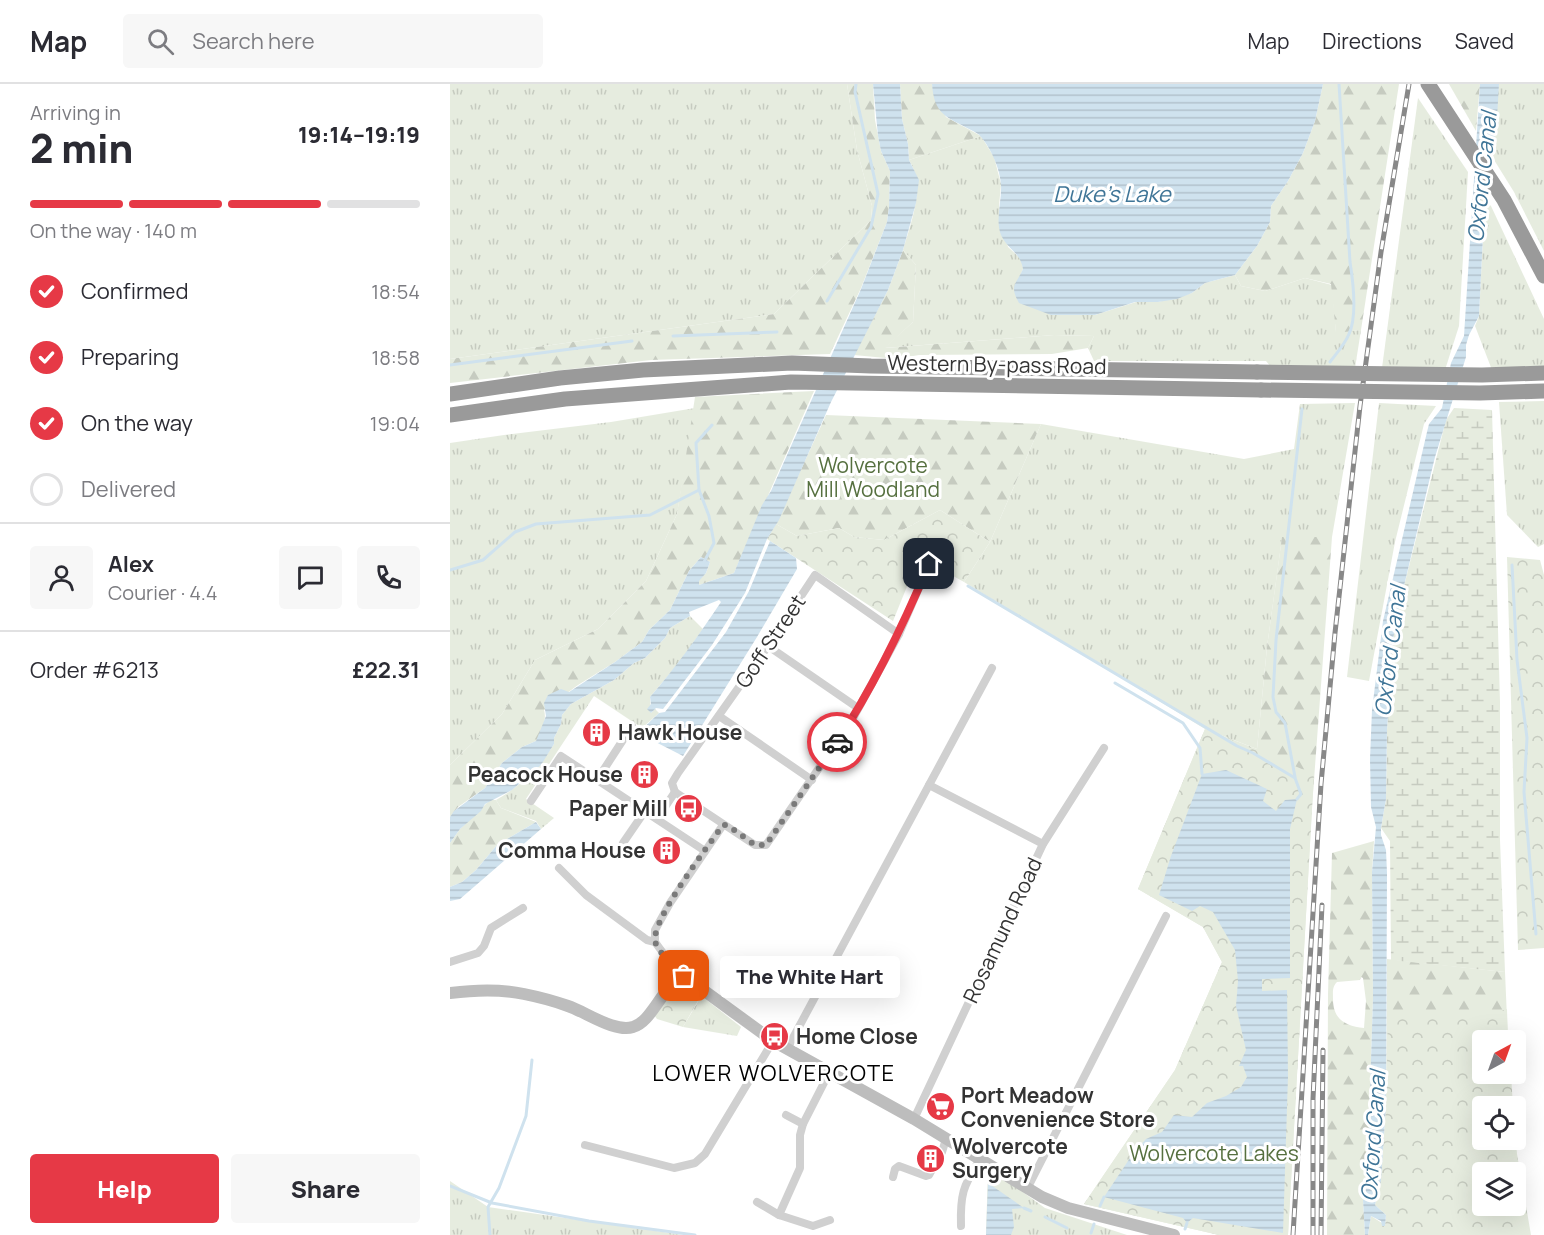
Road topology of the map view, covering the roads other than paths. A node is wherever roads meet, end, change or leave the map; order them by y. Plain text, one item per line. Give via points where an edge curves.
1 (1428, 84) edge
2 (1544, 276) edge
3 (1544, 373) edge
4 (1544, 391) edge
5 (450, 394) edge
6 (450, 416) edge
7 (929, 564) dead end
8 (899, 634) junction
9 (768, 646) junction
10 (992, 668) dead end
11 (858, 708) junction
12 (719, 716) junction
13 (632, 726) dead end
14 (1104, 748) dead end
15 (597, 780) junction
16 (812, 780) junction
17 (930, 785) junction
18 (675, 792) junction
19 (531, 801) dead end
20 (645, 811) junction
21 (657, 819) junction
22 (723, 825) junction
23 (623, 843) dead end
24 (1043, 844) junction
25 (705, 851) junction
26 (559, 868) dead end
27 (523, 908) dead end
28 (1166, 916) dead end
29 (655, 942) junction
30 (450, 962) edge
31 (684, 976) junction
32 (450, 993) edge
33 (773, 1041) junction
34 (787, 1049) junction
35 (829, 1073) junction
36 (786, 1115) dead end
37 (914, 1119) junction
38 (802, 1124) junction
39 (946, 1140) junction
40 (585, 1145) dead end
41 (980, 1161) junction
42 (893, 1177) dead end
43 (1027, 1189) junction
44 (757, 1202) dead end
45 (779, 1215) junction
46 (830, 1220) dead end
47 (961, 1226) dead end
48 (1174, 1235) edge

1 - 2 highway via 1504,200
3 - 5 highway, Western By-pass Road, bridge via 792,363 631,371
4 - 6 highway, Western By-pass Road, bridge via 791,382 565,399
7 - 8 street
8 - 9 street, Goff Street via 814,575
8 - 11 street
9 - 11 street
9 - 12 street, Goff Street
10 - 17 street
11 - 16 street
12 - 16 street
12 - 18 street, Goff Street via 672,783
13 - 15 street
14 - 24 street, Rosamund Road
15 - 19 street via 561,756
15 - 20 street
16 - 22 street via 766,845 755,845
17 - 24 street
17 - 34 street
18 - 21 street
18 - 22 street
20 - 21 street
20 - 23 street
21 - 25 street
22 - 25 street
24 - 37 street, Rosamund Road
25 - 29 street via 660,920
26 - 29 street via 586,895
27 - 30 street via 491,928 478,953
28 - 43 street
29 - 31 street
31 - 32 street via 672,984 645,1020 624,1029 569,1006 523,994
31 - 33 street
33 - 34 street
33 - 40 street via 705,1154 694,1163 674,1168
34 - 35 street
35 - 37 street
35 - 38 street
36 - 38 street
37 - 39 street
38 - 45 street via 800,1168
39 - 41 street
39 - 42 street via 929,1175 899,1166
41 - 43 street
41 - 47 street via 960,1201
43 - 48 street via 1068,1208
44 - 45 street
45 - 46 street via 813,1226

